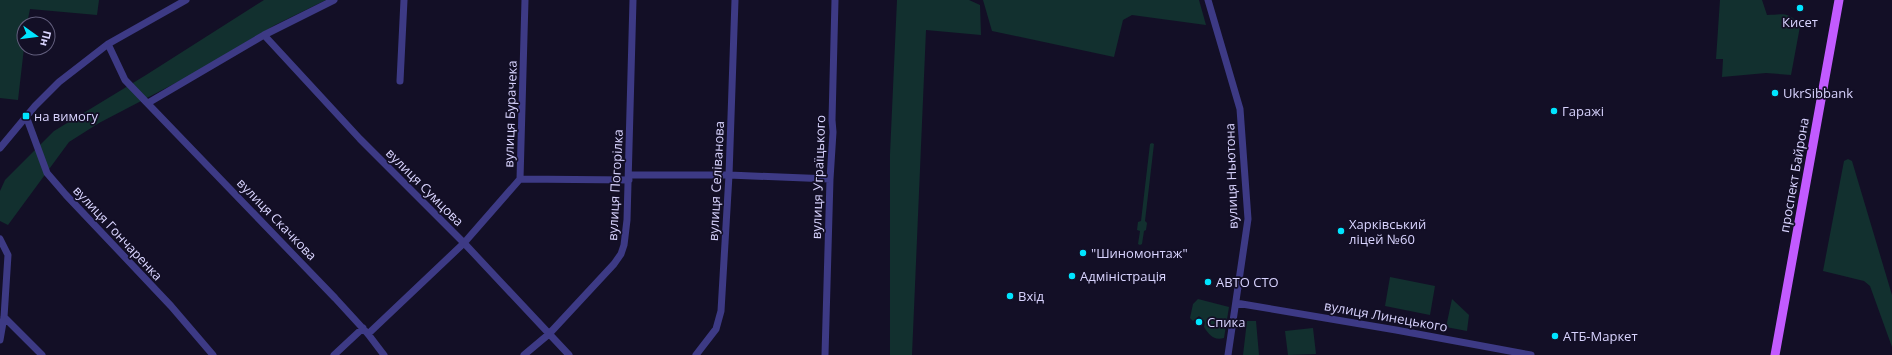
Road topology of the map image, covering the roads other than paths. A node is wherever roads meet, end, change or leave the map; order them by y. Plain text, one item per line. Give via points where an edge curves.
1 (186, 0) edge
2 (334, 0) edge
3 (404, 0) edge
4 (526, 0) edge
5 (633, 0) edge
6 (735, 0) edge
7 (835, 0) edge
8 (1208, 0) edge
9 (1839, 0) edge
10 (264, 35) junction
11 (108, 44) junction
12 (400, 81) dead end
13 (148, 103) junction
14 (26, 116) junction
15 (0, 148) edge
16 (729, 175) junction
17 (629, 178) junction
18 (520, 179) junction
19 (830, 179) junction
20 (0, 239) edge
21 (464, 243) junction
22 (1236, 303) junction
23 (4, 317) junction
24 (365, 331) junction
25 (549, 334) junction
26 (0, 340) edge
27 (42, 355) edge
28 (212, 355) edge
29 (334, 355) edge
30 (384, 355) edge
31 (524, 355) edge
32 (569, 355) edge
33 (696, 355) edge
34 (825, 355) edge
35 (1228, 355) edge
36 (1531, 355) edge
37 (1775, 355) edge

1 - 11 street
2 - 10 street
3 - 12 street
4 - 18 street, вулиця Бурачека
5 - 17 street, вулиця Погорілка
6 - 16 street, вулиця Селіванова
7 - 19 street, вулиця Уграїцького
8 - 22 street, вулиця Ньютона via 1240,108 1248,219
9 - 37 main road, проспект Байрона
10 - 13 street
10 - 21 street, вулиця Сумцова via 360,139
11 - 13 street, вулиця Скачкова via 125,80
11 - 14 street via 59,82
13 - 24 street, вулиця Скачкова
14 - 15 street
14 - 28 street, вулиця Гончаренка via 47,173 171,306
16 - 17 street
16 - 19 street
16 - 33 street, вулиця Селіванова via 721,311 716,329
17 - 18 street
17 - 25 street, вулиця Погорілка via 627,220 621,254
18 - 21 street, вулиця Бурачека
19 - 34 street, вулиця Уграїцького
20 - 23 street via 8,255
21 - 24 street, вулиця Бурачека
21 - 25 street, вулиця Сумцова
22 - 35 street, вулиця Ньютона
22 - 36 street, вулиця Линецького
23 - 26 street
23 - 27 street
24 - 29 street, вулиця Бурачека
24 - 30 street, вулиця Скачкова
25 - 31 street, вулиця Погорілка
25 - 32 street, вулиця Сумцова

